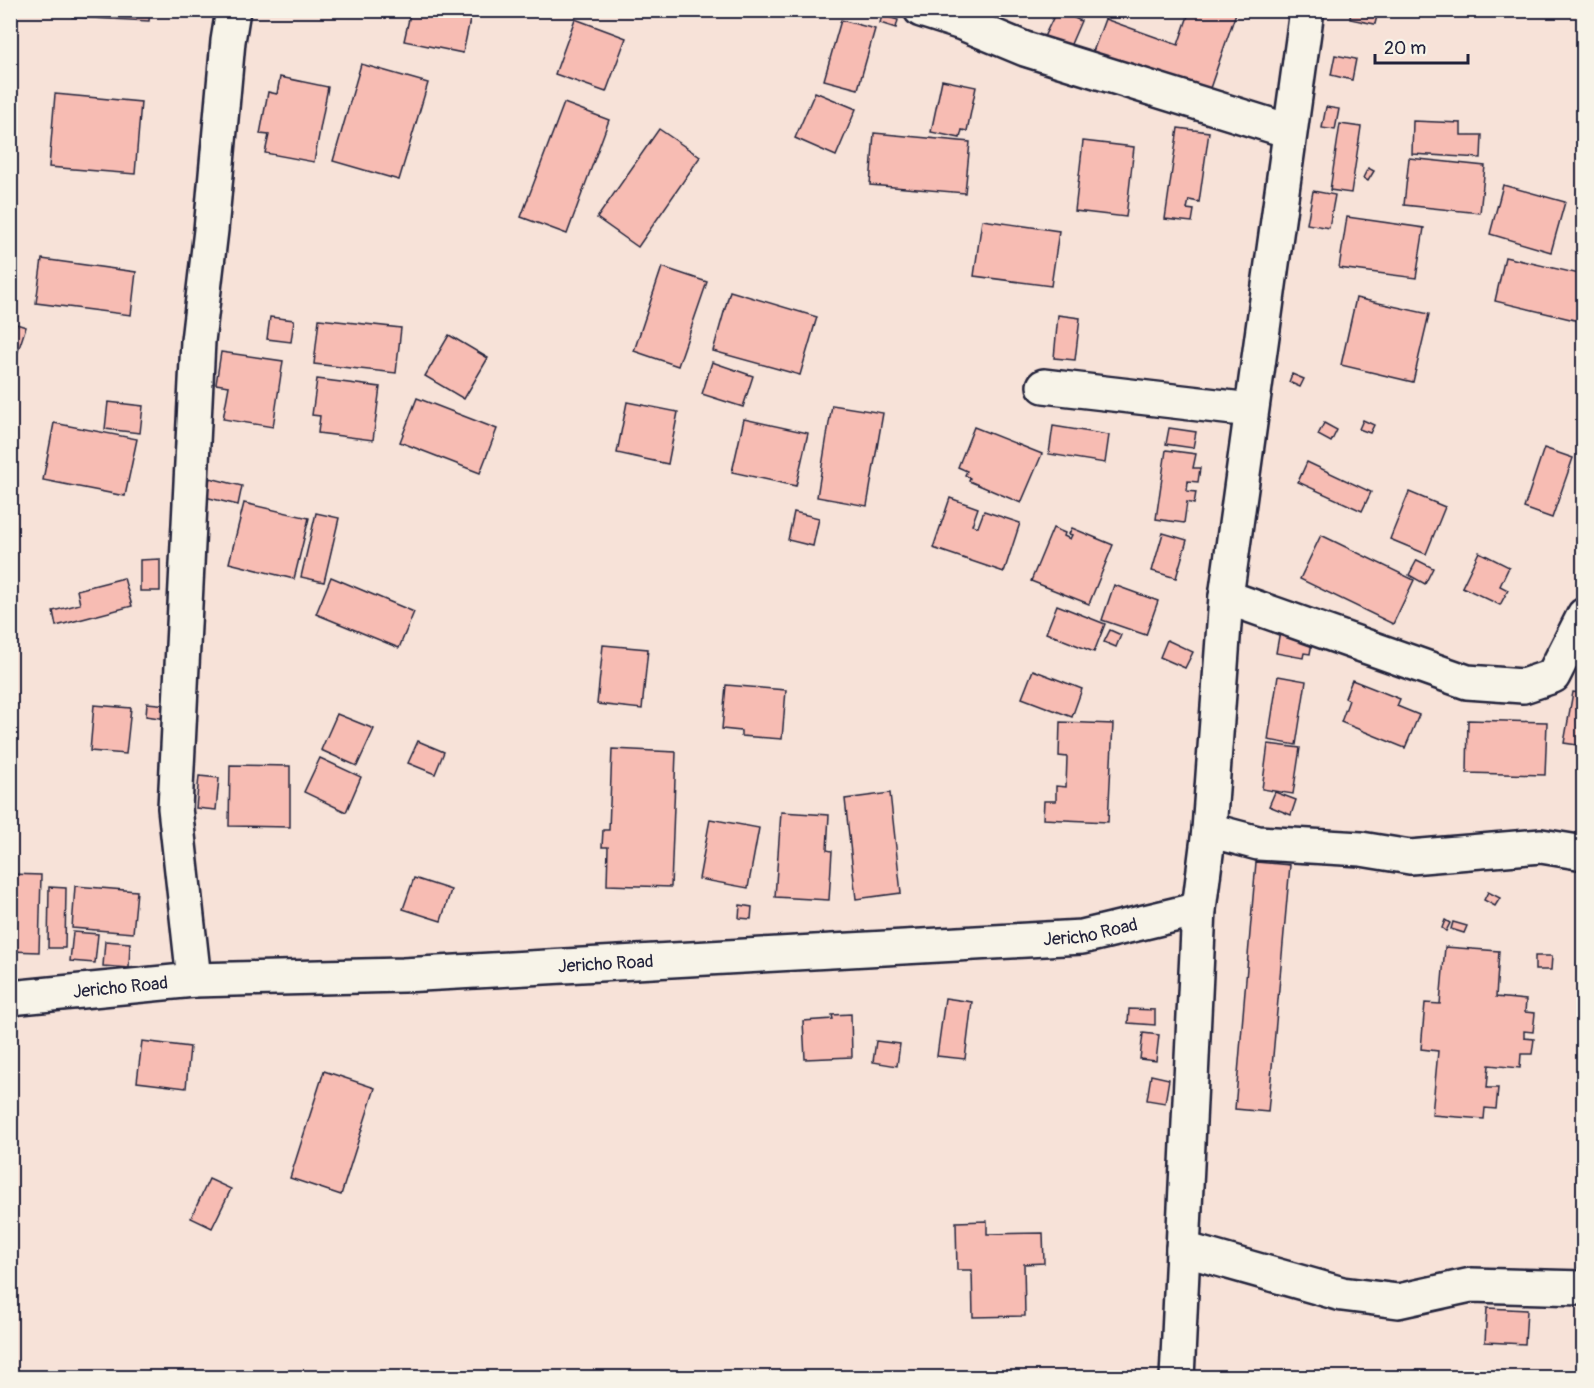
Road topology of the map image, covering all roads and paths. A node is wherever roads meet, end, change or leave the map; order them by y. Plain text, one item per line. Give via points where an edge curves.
1 (233, 10) edge
2 (921, 10) edge
3 (1307, 10) edge
4 (1289, 131) junction
5 (1044, 386) dead end
6 (1251, 410) junction
7 (1226, 597) junction
8 (1584, 615) edge
9 (1209, 830) junction
10 (1584, 853) edge
11 (1199, 909) junction
12 (194, 980) junction
13 (10, 998) edge
14 (1183, 1249) junction
15 (1584, 1288) edge
16 (1177, 1377) edge

1 - 12 street via 198,341 175,808
2 - 4 street via 1025,49
3 - 4 street
4 - 6 street
5 - 6 street
6 - 7 street
7 - 8 street via 1467,682 1523,686 1552,676
7 - 9 street
9 - 10 street via 1258,843 1361,849 1410,857 1541,846
9 - 11 street
11 - 12 street, Jericho Road via 1082,937 403,975
11 - 14 street
12 - 13 street, Jericho Road
14 - 15 street via 1342,1294 1398,1301 1472,1285
14 - 16 street

